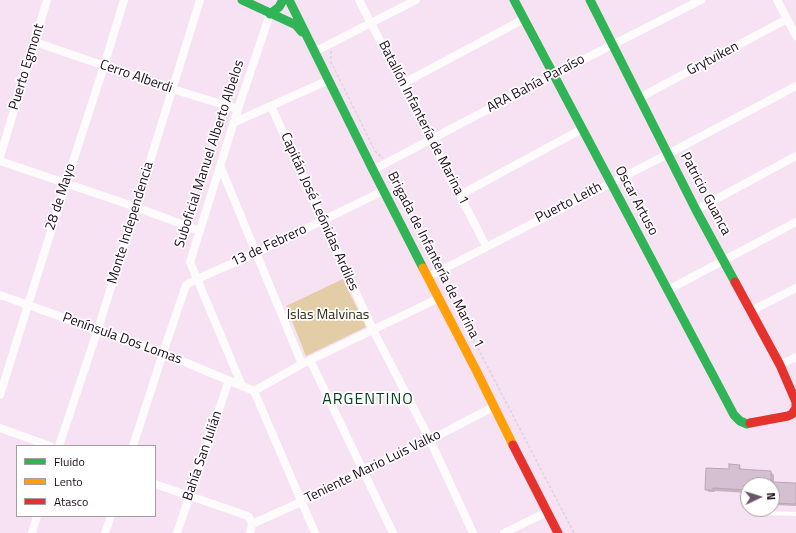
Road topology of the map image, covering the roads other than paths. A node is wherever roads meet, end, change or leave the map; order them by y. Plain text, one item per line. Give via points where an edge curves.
1 (48, 0) edge
2 (124, 0) edge
3 (200, 0) edge
4 (242, 0) edge
5 (284, 0) edge
6 (289, 0) edge
7 (360, 0) edge
8 (416, 0) edge
9 (514, 0) edge
10 (590, 0) edge
11 (701, 0) edge
12 (778, 0) edge
13 (270, 14) junction
14 (524, 19) junction
15 (787, 19) junction
16 (371, 23) junction
17 (796, 36) edge
18 (307, 37) junction
19 (35, 42) junction
20 (612, 45) junction
21 (314, 52) junction
22 (104, 66) junction
23 (553, 74) junction
24 (329, 80) junction
25 (402, 84) junction
26 (796, 86) edge
27 (172, 89) junction
28 (639, 98) junction
29 (271, 106) junction
30 (238, 109) junction
31 (235, 122) junction
32 (582, 129) junction
33 (430, 140) junction
34 (668, 154) junction
35 (796, 156) edge
36 (0, 157) edge
37 (0, 161) edge
38 (221, 168) junction
39 (372, 170) junction
40 (66, 183) junction
41 (610, 183) junction
42 (383, 190) junction
43 (460, 195) junction
44 (136, 207) junction
45 (696, 210) junction
46 (322, 221) junction
47 (796, 222) edge
48 (200, 231) junction
49 (486, 246) junction
50 (256, 253) junction
51 (724, 260) junction
52 (428, 276) junction
53 (197, 279) junction
54 (796, 288) edge
55 (668, 290) junction
56 (0, 295) edge
57 (439, 298) junction
58 (28, 305) junction
59 (751, 312) junction
60 (98, 329) junction
61 (373, 330) junction
62 (163, 352) junction
63 (796, 357) edge
64 (306, 362) junction
65 (780, 366) junction
66 (229, 380) junction
67 (242, 386) junction
68 (254, 391) junction
69 (0, 395) edge
70 (796, 402) edge
71 (494, 407) junction
72 (0, 428) edge
73 (430, 440) junction
74 (47, 445) edge
75 (59, 445) edge
76 (133, 445) edge
77 (362, 470) junction
78 (156, 484) edge
79 (190, 496) junction
80 (301, 502) junction
81 (547, 512) junction
82 (780, 514) edge
83 (796, 514) edge
84 (37, 517) edge
85 (111, 517) edge
86 (252, 524) junction
87 (32, 533) edge
88 (105, 533) edge
89 (177, 533) edge
90 (250, 533) edge
91 (315, 533) edge
92 (393, 533) edge
93 (473, 533) edge
94 (504, 533) edge
95 (558, 533) edge

1 - 19 street, Puerto Egmont
2 - 22 street, 28 de Mayo
3 - 27 street, Monte Independencia
4 - 13 street
5 - 13 street, Suboficial Manuel Alberto Albelos
6 - 18 street, Brigada de Infantería de Marina 1
7 - 16 street, Batallón Infantería de Marina 1
8 - 16 street
9 - 14 street, Oscar Artuso
10 - 20 street, Patricio Guanca
11 - 20 street, ARA Bahía Paraíso
12 - 15 street
13 - 18 street via 296,25
13 - 30 street, Suboficial Manuel Alberto Albelos
14 - 23 street, Oscar Artuso
14 - 25 street
15 - 17 street
15 - 28 street, Grytviken
16 - 21 street
16 - 25 street, Batallón Infantería de Marina 1
18 - 21 street, Brigada de Infantería de Marina 1
19 - 22 street, Cerro Alberdi
19 - 36 street, Puerto Egmont
20 - 23 street, ARA Bahía Paraíso
20 - 28 street, Patricio Guanca
21 - 24 street, Brigada de Infantería de Marina 1
22 - 27 street, Cerro Alberdi
22 - 40 street, 28 de Mayo
23 - 32 street, Oscar Artuso
23 - 33 street, ARA Bahía Paraíso
24 - 29 street
24 - 39 street, Brigada de Infantería de Marina 1
25 - 33 street, Batallón Infantería de Marina 1
26 - 34 street, Puerto Leith
27 - 30 street, Cerro Alberdi
27 - 44 street, Monte Independencia
28 - 34 street, Patricio Guanca
29 - 31 street
29 - 46 street, Capitán José Leónidas Ardiles
30 - 31 street, Suboficial Manuel Alberto Albelos
31 - 38 street, Suboficial Manuel Alberto Albelos
32 - 41 street, Oscar Artuso
32 - 43 street
33 - 39 street, ARA Bahía Paraíso
33 - 43 street, Batallón Infantería de Marina 1
34 - 41 street, Puerto Leith
34 - 45 street, Patricio Guanca
35 - 45 street
37 - 40 street
38 - 48 street, Suboficial Manuel Alberto Albelos
38 - 50 street
39 - 42 street, Brigada de Infantería de Marina 1
40 - 44 street
40 - 58 street, 28 de Mayo
41 - 49 street, Puerto Leith
41 - 55 street, Oscar Artuso
42 - 46 street, 13 de Febrero
42 - 52 street, Brigada de Infantería de Marina 1
43 - 49 street, Batallón Infantería de Marina 1
44 - 48 street
44 - 60 street, Monte Independencia
45 - 51 street, Patricio Guanca
46 - 50 street, 13 de Febrero
46 - 61 street, Capitán José Leónidas Ardiles
47 - 51 street
48 - 53 street, Suboficial Manuel Alberto Albelos via 190,262
49 - 52 street, Puerto Leith
50 - 53 street, 13 de Febrero
50 - 64 street
51 - 55 street
51 - 59 street, Patricio Guanca
52 - 57 street, Brigada de Infantería de Marina 1
53 - 62 street, 13 de Febrero via 184,288
53 - 67 street, Suboficial Manuel Alberto Albelos
54 - 59 street
55 - 70 street, Oscar Artuso via 734,415 740,421 747,424 788,416 796,408
56 - 58 street, Península Dos Lomas
57 - 61 street
57 - 71 street, Brigada de Infantería de Marina 1
58 - 60 street, Península Dos Lomas
58 - 69 street, 28 de Mayo
59 - 65 street, Patricio Guanca
60 - 62 street, Península Dos Lomas
60 - 75 street, Monte Independencia
61 - 64 street
61 - 73 street, Capitán José Leónidas Ardiles
62 - 66 street, Península Dos Lomas
62 - 76 street, 13 de Febrero
63 - 65 street
64 - 68 street
64 - 77 street
65 - 70 street, Patricio Guanca
66 - 67 street, Península Dos Lomas
66 - 79 street, Bahía San Julián
67 - 68 street, Península Dos Lomas
68 - 80 street
71 - 73 street, Teniente Mario Luis Valko
71 - 81 street, Brigada de Infantería de Marina 1
72 - 74 street
73 - 77 street, Teniente Mario Luis Valko
73 - 93 street, Capitán José Leónidas Ardiles
77 - 80 street, Teniente Mario Luis Valko
77 - 92 street
78 - 79 street
79 - 86 street via 245,515
79 - 89 street, Bahía San Julián
80 - 86 street, Teniente Mario Luis Valko
80 - 91 street
81 - 94 street
81 - 95 street, Brigada de Infantería de Marina 1
82 - 83 lane
84 - 87 street
85 - 88 street
86 - 90 street

